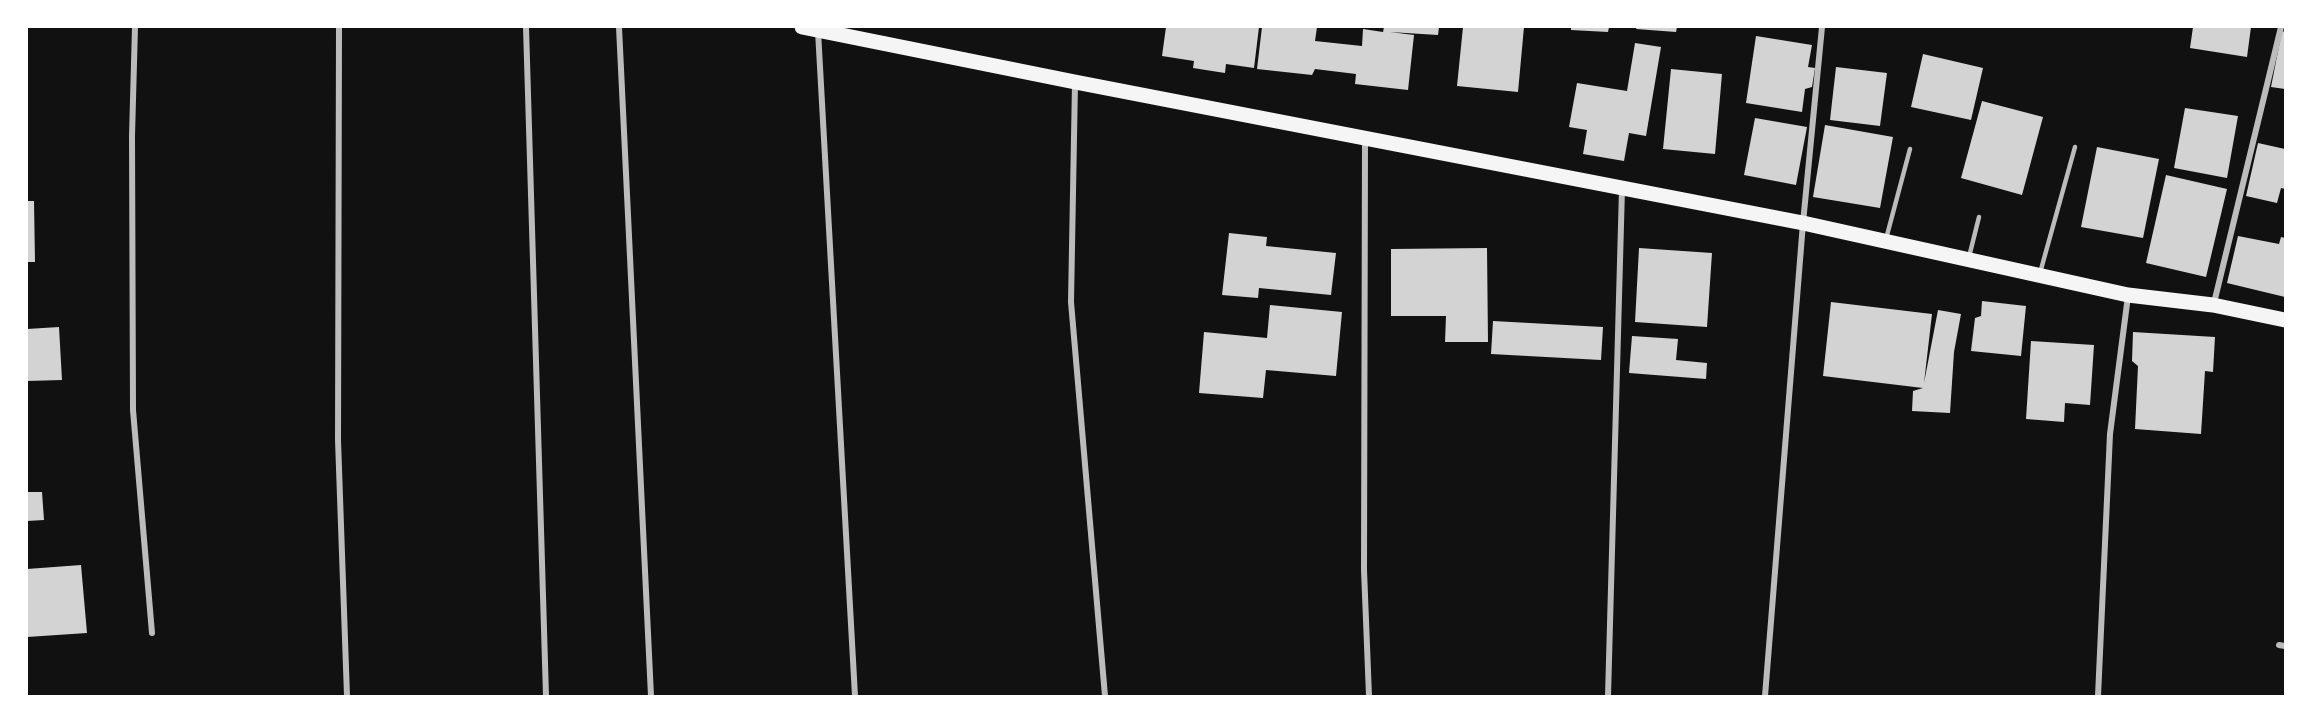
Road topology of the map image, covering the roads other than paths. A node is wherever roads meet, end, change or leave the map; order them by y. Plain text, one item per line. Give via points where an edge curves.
1 (135, 27) edge
2 (339, 27) edge
3 (526, 27) edge
4 (619, 27) edge
5 (802, 27) edge
6 (1822, 27) edge
7 (2281, 27) edge
8 (818, 30) junction
9 (1075, 82) junction
10 (1365, 139) junction
11 (2075, 147) dead end
12 (1910, 149) dead end
13 (1622, 188) junction
14 (1979, 217) dead end
15 (1803, 223) junction
16 (1885, 242) junction
17 (1969, 260) junction
18 (2039, 276) junction
19 (2128, 295) junction
20 (2213, 305) junction
21 (2285, 320) edge
22 (152, 633) dead end
23 (347, 696) edge
24 (546, 696) edge
25 (651, 696) edge
26 (855, 696) edge
27 (1105, 696) edge
28 (1369, 696) edge
29 (1608, 696) edge
30 (1765, 696) edge
31 (2098, 696) edge

1 - 22 street via 133,410
2 - 23 street via 338,440
3 - 24 street
4 - 25 street
5 - 8 main road
6 - 15 street
7 - 20 street
8 - 9 main road
8 - 26 street
9 - 10 main road
9 - 27 street via 1071,302
10 - 13 main road
10 - 28 street via 1364,570
11 - 18 lane
12 - 16 lane
13 - 15 main road
13 - 29 street
14 - 17 lane
15 - 16 main road
15 - 30 street
16 - 17 main road
17 - 18 main road
18 - 19 main road
19 - 20 main road
19 - 31 street via 2110,434
20 - 21 main road

